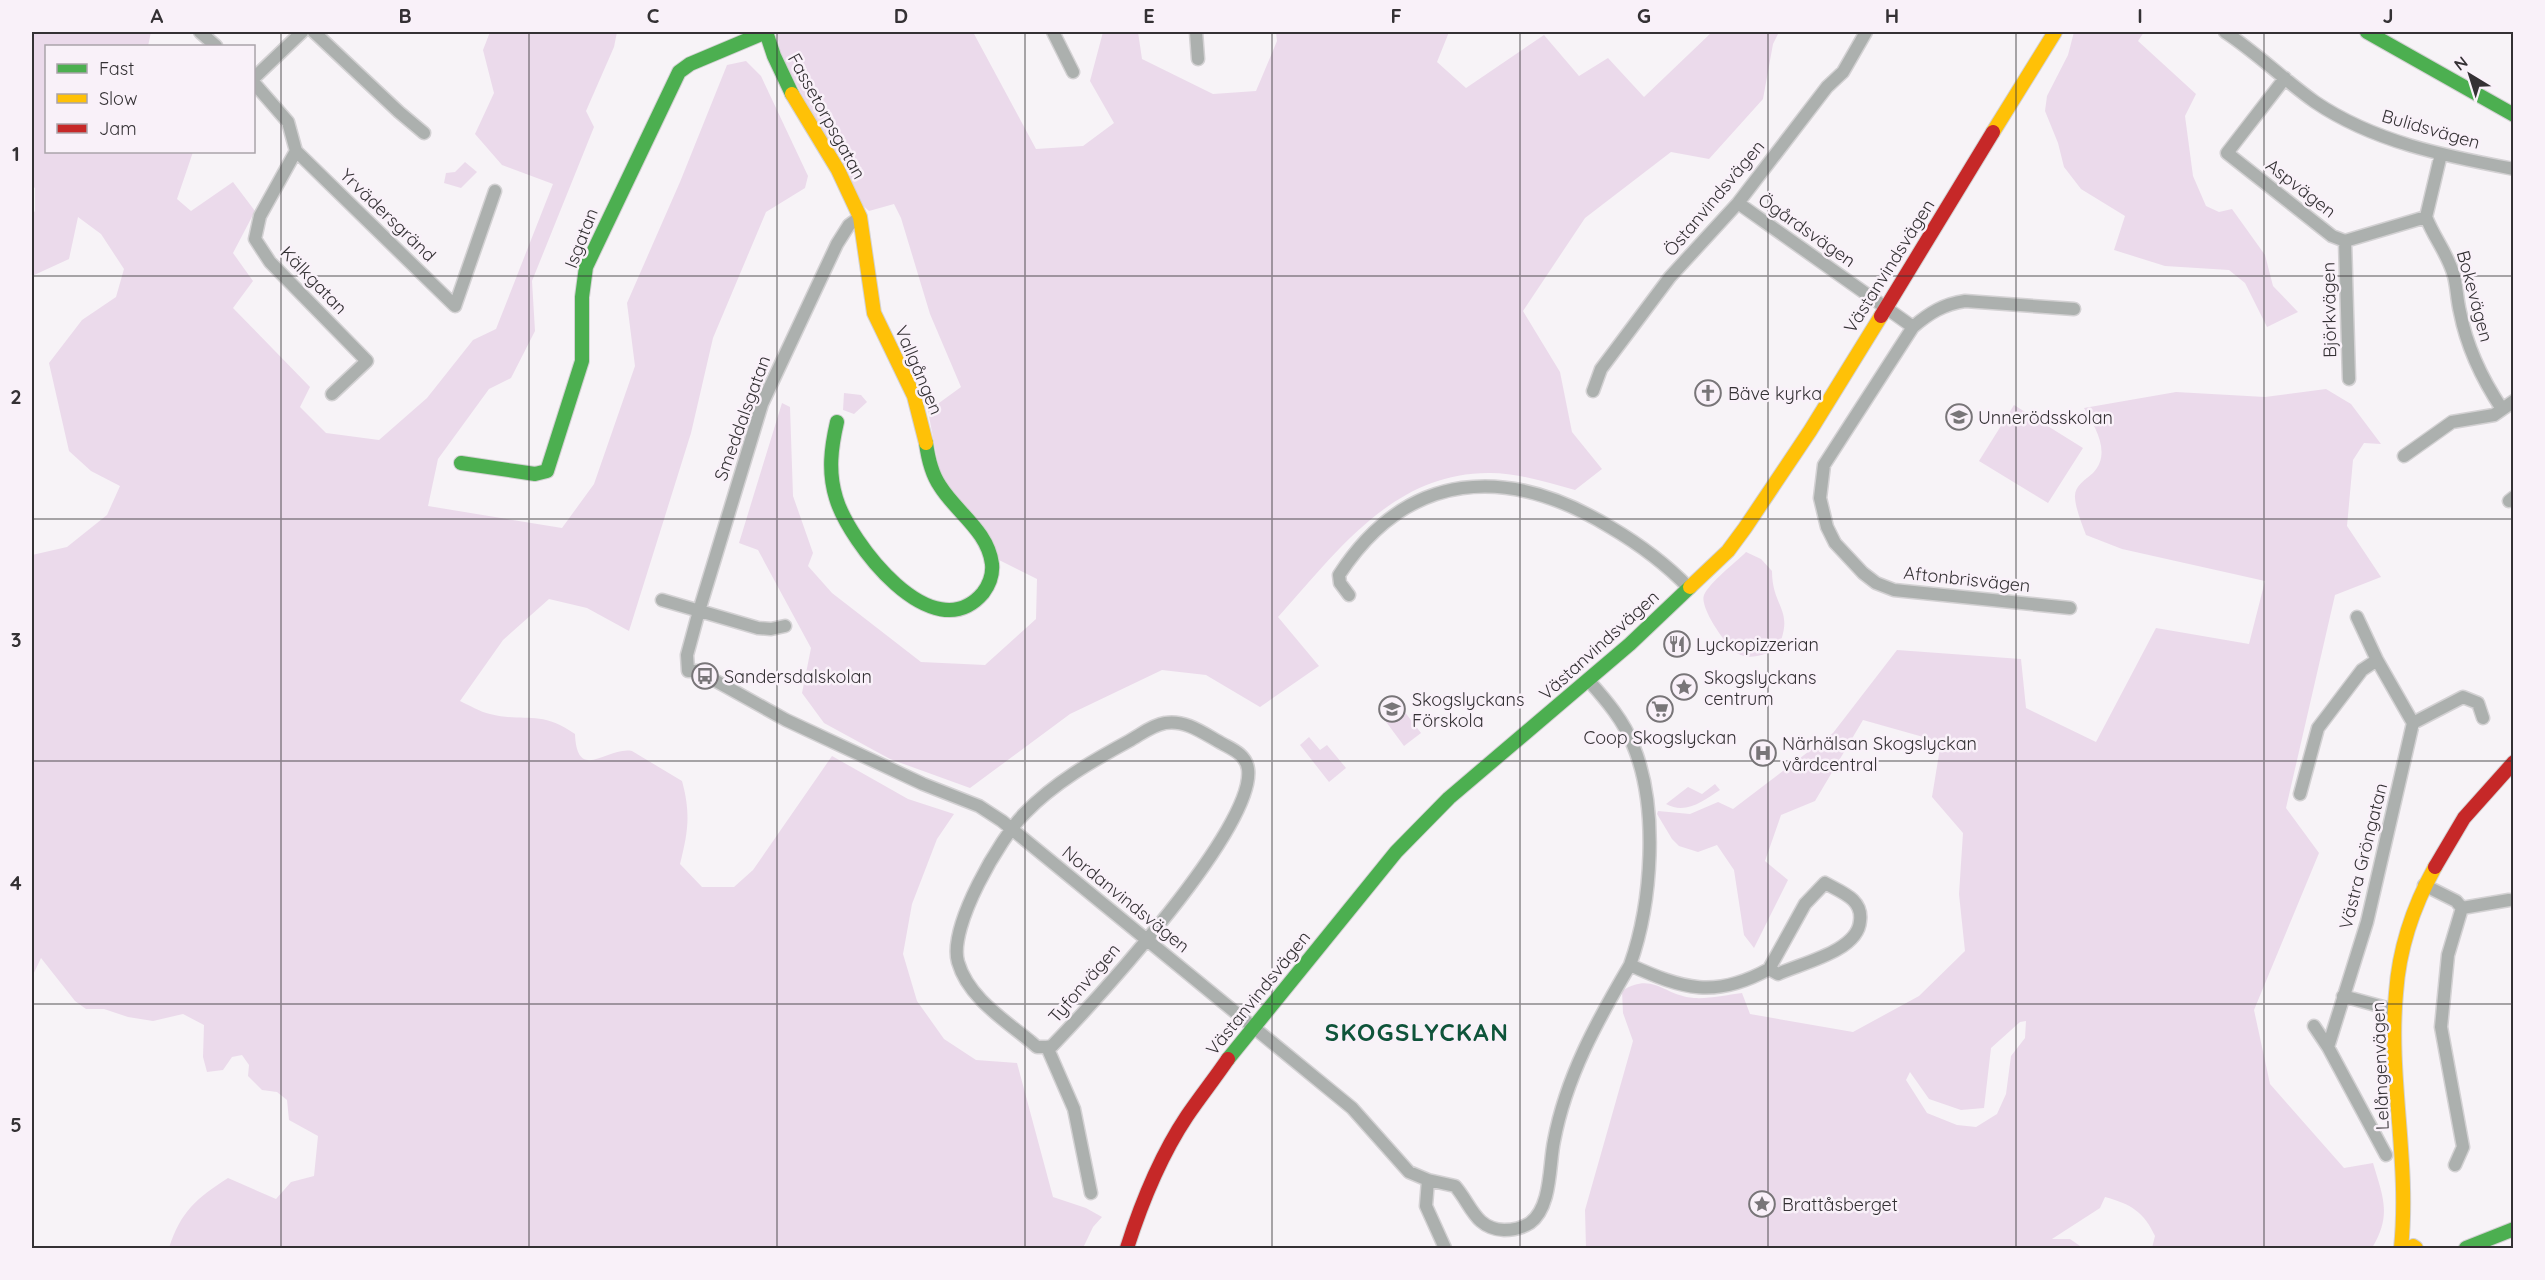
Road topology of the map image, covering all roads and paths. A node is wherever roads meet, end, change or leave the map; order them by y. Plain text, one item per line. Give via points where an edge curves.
1 (202, 32) edge
2 (302, 32) edge
3 (314, 32) edge
4 (766, 32) edge
5 (1053, 32) edge
6 (1196, 32) edge
7 (1866, 32) edge
8 (2055, 32) edge
9 (2225, 32) edge
10 (2352, 32) edge
11 (2367, 32) edge
12 (215, 45) edge
13 (1198, 59) dead end
14 (1073, 72) dead end
15 (2285, 78) junction
16 (255, 80) edge
17 (255, 82) edge
18 (2458, 84) junction
19 (2514, 115) edge
20 (424, 133) dead end
21 (296, 151) junction
22 (2441, 154) junction
23 (2514, 169) edge
24 (495, 191) dead end
25 (1738, 203) junction
26 (860, 217) junction
27 (2426, 217) junction
28 (2345, 241) junction
29 (1885, 308) junction
30 (2074, 309) dead end
31 (1913, 327) junction
32 (2349, 379) dead end
33 (1593, 391) dead end
34 (332, 394) dead end
35 (2514, 401) edge
36 (2502, 409) junction
37 (837, 422) dead end
38 (2404, 456) dead end
39 (460, 463) dead end
40 (1689, 588) junction
41 (1349, 595) dead end
42 (662, 600) dead end
43 (2070, 608) dead end
44 (699, 611) junction
45 (2357, 617) dead end
46 (785, 626) dead end
47 (2377, 660) junction
48 (693, 671) joint
49 (1589, 681) junction
50 (2483, 718) dead end
51 (2413, 723) junction
52 (2514, 762) edge
53 (2300, 794) dead end
54 (1011, 830) junction
55 (2424, 885) junction
56 (2509, 900) dead end
57 (2462, 908) junction
58 (1146, 939) junction
59 (1630, 965) junction
60 (1768, 969) junction
61 (2343, 996) junction
62 (2394, 1010) junction
63 (1253, 1026) junction
64 (2314, 1026) dead end
65 (1047, 1047) junction
66 (2328, 1047) junction
67 (2386, 1155) dead end
68 (2455, 1166) dead end
69 (1428, 1180) junction
70 (1091, 1193) dead end
71 (2514, 1229) edge
72 (1127, 1248) edge
73 (1445, 1248) edge
74 (2410, 1248) edge
75 (2466, 1248) edge

1 - 12 street
2 - 16 street
3 - 20 street
4 - 26 main road, Fassetorpsgatan via 777,64
4 - 39 main road, Isgatan via 690,64 673,81 586,267 582,361 547,471 535,474
5 - 14 street
6 - 13 street
7 - 25 street, Östanvindsvägen via 1843,72 1827,87
8 - 29 main road, Västanvindsvägen
9 - 15 street, Bulidsvägen
10 - 18 main road via 2426,72
11 - 18 main road
15 - 22 street, Bulidsvägen via 2316,103 2376,135
15 - 28 street, Aspvägen via 2226,153 2332,236
17 - 21 street via 288,122
18 - 19 main road
21 - 24 street, Yrvädersgränd via 455,306
21 - 34 street, Kälkgatan via 260,216 255,239 270,262 367,361
22 - 23 street, Bulidsvägen
22 - 27 street
25 - 29 street, Ögårdsvägen
25 - 33 street, Östanvindsvägen via 1670,277 1601,369
26 - 37 main road, Vallgången via 866,238 870,297 919,408 935,478 989,550 992,573 982,595 973,603 956,610 930,606 902,590 872,561 847,524 832,478 830,440
26 - 44 street, Smeddalsgatan via 849,225 837,244 762,404
27 - 28 street, Aspvägen
27 - 36 street, Bokevägen via 2454,275 2471,353
28 - 32 street, Björkvägen
29 - 31 street, Ögårdsvägen
29 - 40 main road, Västanvindsvägen via 1767,499 1728,550
30 - 31 street via 1965,301 1940,308
31 - 43 street, Aftonbrisvägen via 1824,465 1820,498 1835,543 1863,573 1894,590
35 - 36 street
36 - 38 street via 2494,415 2452,422
40 - 41 street via 1644,547 1557,499 1526,490 1471,487 1419,500 1381,524 1339,575
40 - 49 main road, Västanvindsvägen
42 - 44 street
44 - 46 street via 758,628
44 - 48 street, Smeddalsgatan via 687,655
45 - 47 street
47 - 51 street
47 - 53 street via 2362,670 2318,728
48 - 54 street, Nordanvindsvägen via 786,720 922,784 979,806
49 - 59 street, Nordanvindsvägen via 1629,736 1646,790 1645,896
49 - 63 main road, Västanvindsvägen via 1423,823
50 - 51 street via 2478,703 2463,697
51 - 61 street, Västra Gröngatan via 2367,922
52 - 55 main road, Lelångenvägen via 2482,793 2451,835
54 - 58 street, Nordanvindsvägen
54 - 58 street, Tyfonvägen via 1025,812 1079,769 1163,723 1186,725 1241,755 1248,767 1248,782 1239,805 1199,873
54 - 65 street, Tyfonvägen via 971,898 960,931 957,960 972,991 1037,1047
55 - 57 street
55 - 62 main road, Lelångenvägen via 2405,938
56 - 57 street
57 - 68 street via 2448,955 2441,1027 2463,1147
58 - 63 street, Nordanvindsvägen
58 - 65 street, Tyfonvägen via 1101,994
59 - 60 street via 1671,982 1715,989 1744,983
59 - 69 street, Nordanvindsvägen via 1579,1058 1557,1126 1544,1198 1533,1220 1514,1229 1486,1226 1455,1186
60 - 60 street via 1778,974 1838,951 1849,942 1860,925 1859,908 1853,899 1825,883 1805,904
61 - 62 street
61 - 66 street, Västra Gröngatan
62 - 74 main road, Lelångenvägen via 2404,1224
63 - 69 street, Nordanvindsvägen via 1352,1108 1409,1172
63 - 72 main road, Västanvindsvägen via 1186,1117
64 - 66 street
65 - 70 street via 1074,1109
66 - 67 street
69 - 73 street via 1426,1206
71 - 75 main road

